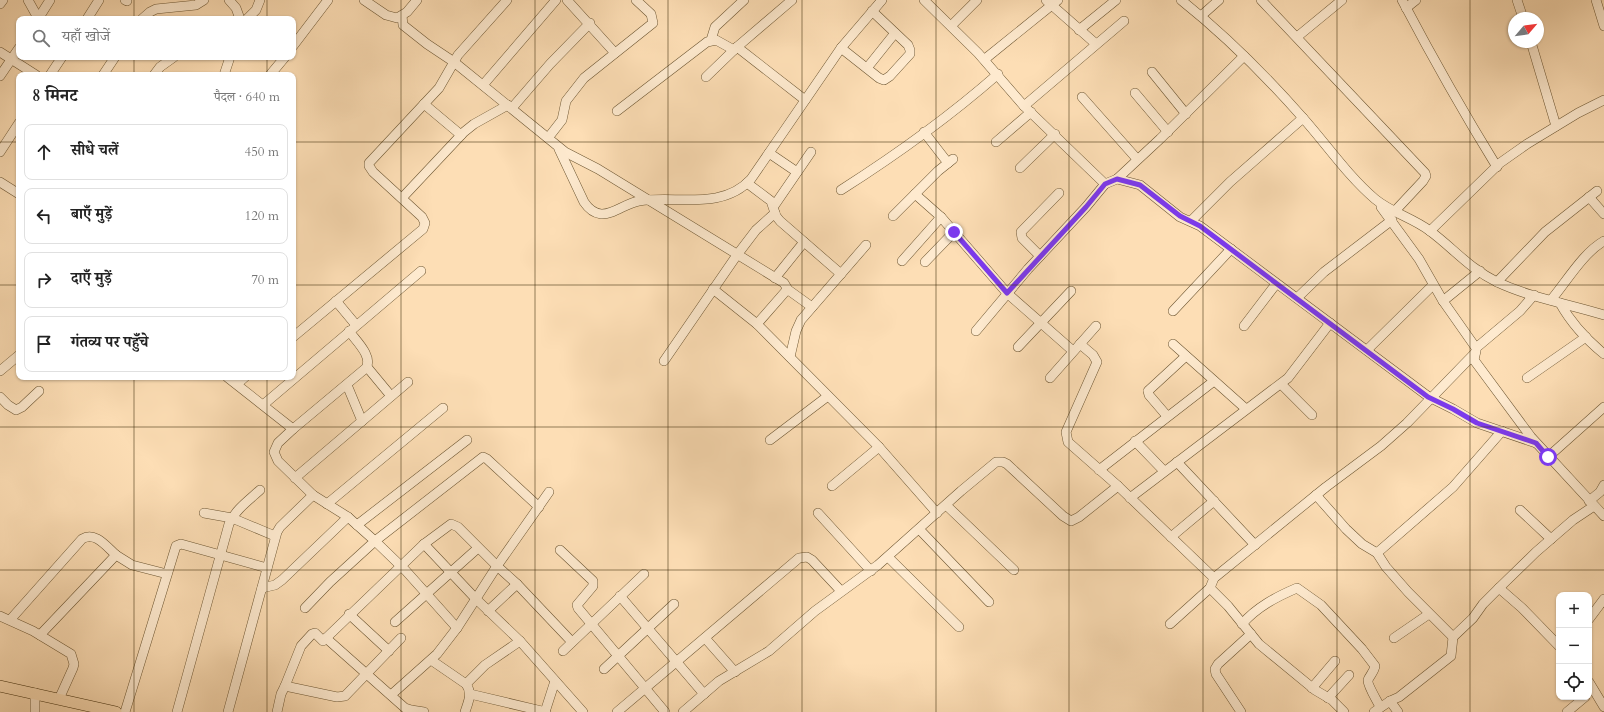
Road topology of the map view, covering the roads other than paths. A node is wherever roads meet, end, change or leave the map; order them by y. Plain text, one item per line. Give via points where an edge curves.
1 (3, 0) edge
2 (28, 0) edge
3 (50, 0) edge
4 (99, 0) edge
5 (204, 0) edge
6 (229, 0) edge
7 (260, 0) edge
8 (328, 0) edge
9 (364, 0) edge
10 (417, 0) edge
11 (507, 0) edge
12 (567, 0) edge
13 (636, 0) edge
14 (744, 0) edge
15 (792, 0) edge
16 (882, 0) edge
17 (977, 0) edge
18 (1116, 0) edge
19 (1182, 0) edge
20 (1219, 0) edge
21 (1261, 0) edge
22 (1342, 0) edge
23 (1416, 0) edge
24 (1517, 0) edge
25 (1596, 0) edge
26 (551, 1) edge
27 (926, 1) edge
28 (1052, 2) edge
29 (0, 4) edge
30 (1404, 4) edge
31 (872, 11) junction
32 (1521, 12) edge
33 (36, 16) edge
34 (40, 16) edge
35 (89, 16) edge
36 (145, 16) edge
37 (239, 16) edge
38 (250, 16) edge
39 (402, 16) junction
40 (1201, 16) junction
41 (1124, 21) dead end
42 (590, 24) junction
43 (951, 26) junction
44 (1604, 26) edge
45 (1080, 30) junction
46 (895, 33) junction
47 (1297, 38) junction
48 (711, 40) junction
49 (296, 42) edge
50 (1096, 44) junction
51 (841, 48) junction
52 (1533, 48) edge
53 (735, 49) junction
54 (0, 52) edge
55 (16, 53) edge
56 (615, 53) junction
57 (1244, 56) junction
58 (984, 59) junction
59 (12, 60) junction
60 (60, 60) edge
61 (113, 60) edge
62 (170, 60) edge
63 (229, 60) edge
64 (282, 60) edge
65 (454, 62) junction
66 (866, 68) junction
67 (31, 72) edge
68 (52, 72) edge
69 (105, 72) edge
70 (156, 72) edge
71 (225, 72) edge
72 (272, 72) edge
73 (1152, 72) dead end
74 (998, 74) junction
75 (0, 76) edge
76 (706, 77) dead end
77 (483, 85) junction
78 (1135, 93) dead end
79 (1082, 97) dead end
80 (805, 100) junction
81 (1604, 100) edge
82 (424, 104) junction
83 (510, 107) junction
84 (1028, 109) junction
85 (617, 111) dead end
86 (1186, 114) junction
87 (1303, 118) junction
88 (1556, 126) junction
89 (16, 128) edge
90 (924, 132) junction
91 (1168, 132) junction
92 (1056, 134) junction
93 (461, 135) junction
94 (548, 138) junction
95 (996, 142) dead end
96 (558, 146) junction
97 (0, 152) edge
98 (811, 152) dead end
99 (769, 153) junction
100 (1137, 159) junction
101 (1497, 167) junction
102 (1020, 168) dead end
103 (797, 172) junction
104 (1117, 179) junction
105 (0, 182) edge
106 (747, 183) junction
107 (1105, 184) junction
108 (841, 190) dead end
109 (1597, 191) dead end
110 (16, 192) edge
111 (1059, 193) dead end
112 (915, 194) junction
113 (1589, 197) junction
114 (402, 198) junction
115 (648, 200) junction
116 (775, 209) junction
117 (1604, 214) edge
118 (894, 216) dead end
119 (1393, 216) junction
120 (941, 217) junction
121 (1191, 221) junction
122 (1430, 231) junction
123 (954, 232) junction
124 (1604, 241) edge
125 (804, 242) junction
126 (866, 245) dead end
127 (1231, 249) junction
128 (737, 255) junction
129 (1040, 256) junction
130 (902, 261) dead end
131 (924, 262) dead end
132 (421, 271) dead end
133 (1480, 271) junction
134 (841, 274) junction
135 (775, 278) junction
136 (1497, 282) junction
137 (1276, 284) junction
138 (1433, 285) junction
139 (713, 289) junction
140 (787, 289) junction
141 (1071, 291) dead end
142 (1007, 293) junction
143 (1534, 294) junction
144 (1297, 298) junction
145 (336, 301) junction
146 (1443, 301) junction
147 (1556, 302) junction
148 (812, 307) junction
149 (1173, 311) dead end
150 (1604, 315) edge
151 (1040, 323) junction
152 (1330, 323) junction
153 (757, 324) junction
154 (1096, 326) dead end
155 (1244, 326) dead end
156 (352, 328) junction
157 (976, 331) dead end
158 (296, 334) edge
159 (1586, 337) junction
160 (1080, 344) junction
161 (1173, 344) dead end
162 (1018, 346) dead end
163 (1367, 350) junction
164 (1476, 350) junction
165 (1073, 351) junction
166 (1604, 354) edge
167 (1186, 356) junction
168 (790, 357) junction
169 (16, 358) edge
170 (664, 361) dead end
171 (367, 367) junction
172 (0, 371) edge
173 (296, 376) edge
174 (1050, 378) dead end
175 (1527, 378) dead end
176 (231, 380) edge
177 (242, 380) edge
178 (292, 380) edge
179 (1214, 381) junction
180 (408, 382) dead end
181 (237, 384) junction
182 (347, 384) junction
183 (1281, 384) junction
184 (39, 391) dead end
185 (0, 396) edge
186 (392, 396) junction
187 (828, 396) junction
188 (1431, 398) junction
189 (263, 405) junction
190 (1604, 407) edge
191 (443, 408) dead end
192 (1246, 409) junction
193 (1312, 415) dead end
194 (1167, 416) junction
195 (362, 421) junction
196 (293, 429) junction
197 (1502, 431) junction
198 (467, 440) dead end
199 (770, 440) dead end
200 (1135, 442) junction
201 (1536, 443) junction
202 (879, 447) junction
203 (1548, 457) junction
204 (1177, 462) junction
205 (1099, 470) junction
206 (1164, 472) junction
207 (295, 478) junction
208 (1604, 485) edge
209 (832, 486) dead end
210 (1118, 486) junction
211 (260, 490) dead end
212 (549, 492) dead end
213 (313, 495) junction
214 (1316, 495) junction
215 (1130, 498) junction
216 (1214, 501) junction
217 (1592, 503) junction
218 (327, 504) junction
219 (946, 505) junction
220 (539, 507) junction
221 (1520, 510) dead end
222 (204, 513) dead end
223 (818, 513) dead end
224 (938, 513) junction
225 (1604, 516) edge
226 (348, 517) junction
227 (232, 518) junction
228 (357, 525) junction
229 (919, 529) junction
230 (275, 536) junction
231 (1171, 537) junction
232 (1551, 538) junction
233 (375, 540) junction
234 (424, 544) junction
235 (1255, 545) junction
236 (478, 548) junction
237 (560, 550) dead end
238 (1377, 553) junction
239 (116, 555) junction
240 (221, 556) junction
241 (888, 557) junction
242 (401, 566) junction
243 (497, 566) junction
244 (267, 568) junction
245 (1014, 570) dead end
246 (871, 571) junction
247 (451, 572) junction
248 (167, 574) junction
249 (644, 574) dead end
250 (1214, 578) junction
251 (517, 584) junction
252 (262, 588) junction
253 (1210, 588) junction
254 (1499, 588) junction
255 (841, 591) junction
256 (426, 595) junction
257 (620, 596) junction
258 (476, 599) junction
259 (1604, 599) edge
260 (989, 602) dead end
261 (674, 604) dead end
262 (304, 608) dead end
263 (488, 611) junction
264 (349, 614) junction
265 (1429, 614) junction
266 (0, 616) edge
267 (1592, 616) edge
268 (10, 620) junction
269 (395, 622) dead end
270 (591, 624) junction
271 (1170, 624) dead end
272 (1242, 624) junction
273 (959, 626) dead end
274 (457, 628) junction
275 (648, 629) junction
276 (1251, 634) junction
277 (40, 635) junction
278 (1453, 637) junction
279 (326, 638) junction
280 (401, 638) dead end
281 (705, 638) junction
282 (1394, 638) dead end
283 (520, 641) junction
284 (572, 642) junction
285 (1556, 643) edge
286 (389, 650) junction
287 (563, 651) dead end
288 (618, 656) junction
289 (431, 660) junction
290 (1335, 661) dead end
291 (678, 662) junction
292 (604, 669) dead end
293 (735, 672) junction
294 (367, 673) junction
295 (1349, 675) dead end
296 (555, 681) junction
297 (466, 684) junction
298 (0, 686) edge
299 (285, 686) junction
300 (1312, 688) junction
301 (645, 689) junction
302 (1592, 692) edge
303 (35, 693) junction
304 (470, 694) junction
305 (704, 694) junction
306 (391, 695) junction
307 (1328, 698) junction
308 (59, 699) junction
309 (1581, 700) edge
310 (1390, 701) junction
311 (1604, 707) edge
312 (1377, 710) edge
313 (35, 712) edge
314 (116, 712) edge
315 (125, 712) edge
316 (177, 712) edge
317 (228, 712) edge
318 (277, 712) edge
319 (424, 712) edge
320 (465, 712) edge
321 (545, 712) edge
322 (583, 712) edge
323 (617, 712) edge
324 (665, 712) edge
325 (683, 712) edge
326 (1241, 712) edge
327 (1344, 712) edge
328 (1398, 712) edge
329 (1567, 712) edge

1 - 29 street
2 - 33 street
3 - 34 street
4 - 35 street
5 - 36 street via 196,5 156,9
6 - 37 street
7 - 38 street
8 - 49 street
9 - 39 street via 386,15
10 - 39 street
11 - 65 street
12 - 42 street
13 - 56 street via 651,14 653,23
14 - 48 street via 715,27
15 - 53 street
16 - 31 street
17 - 43 street
18 - 45 street
19 - 40 street
20 - 40 street
21 - 47 street
22 - 47 street
23 - 30 street
24 - 32 street
25 - 44 street
26 - 77 street
27 - 43 street
28 - 45 street
28 - 58 street
30 - 101 street via 1454,96
31 - 46 street
31 - 51 street
39 - 65 street via 403,25
40 - 57 street
41 - 50 street
42 - 56 street
42 - 83 street
43 - 58 street
45 - 50 street
46 - 66 street
46 - 66 street via 909,47 910,54 886,80
47 - 119 street via 1424,173 1425,178
48 - 53 street
48 - 85 street
50 - 84 street
51 - 66 street
51 - 80 street
52 - 88 street
53 - 76 street
53 - 80 street
54 - 59 street
55 - 59 street
56 - 94 street via 584,78 569,97 562,120
57 - 86 street
57 - 87 street
58 - 74 street
59 - 67 street
59 - 75 street
60 - 68 street
61 - 69 street
62 - 70 street
63 - 71 street
64 - 72 street
65 - 77 street
65 - 82 street via 439,88
73 - 86 street
74 - 84 street
74 - 90 street via 975,95
77 - 83 street
78 - 91 street
79 - 100 street
80 - 99 street
81 - 88 street
82 - 93 street
82 - 114 street via 369,163 370,169
83 - 93 street via 474,124
83 - 94 street
84 - 92 street
84 - 95 street
86 - 91 street
87 - 119 street via 1351,174
87 - 121 street via 1230,182
88 - 101 street
89 - 97 street
90 - 108 street
90 - 112 street via 951,161
91 - 100 street
92 - 102 street
92 - 107 street
93 - 114 street
94 - 96 street
96 - 115 street
96 - 115 street via 584,202 593,211 608,213
98 - 103 street
99 - 103 street
99 - 106 street
100 - 104 street
101 - 122 street
103 - 116 street
104 - 107 street
104 - 121 street via 1140,185 1180,216
105 - 110 street
106 - 115 street via 710,199
106 - 116 street via 771,202
107 - 129 street
109 - 113 street
111 - 129 street via 1020,232 1022,238
112 - 118 street
112 - 120 street
113 - 117 street
113 - 136 street via 1545,232
114 - 145 street via 424,220 425,226
115 - 128 street
116 - 125 street via 778,218
116 - 128 street
119 - 122 street via 1410,219
119 - 138 street
119 - 144 street via 1324,272
120 - 123 street
120 - 130 street
121 - 127 street
122 - 133 street
123 - 131 street
123 - 142 street
124 - 147 street via 1591,251
125 - 134 street
125 - 135 street
126 - 134 street
127 - 137 street
127 - 149 street
128 - 135 street
128 - 139 street
129 - 142 street
132 - 156 street
133 - 136 street
133 - 146 street
134 - 148 street
135 - 140 street via 784,283
136 - 143 street
137 - 144 street
137 - 155 street
138 - 146 street
138 - 163 street
139 - 153 street
139 - 170 street
140 - 148 street
140 - 153 street
141 - 151 street
142 - 151 street
142 - 157 street
143 - 147 street
143 - 164 street via 1520,311
144 - 152 street
145 - 156 street
145 - 158 street
146 - 164 street
147 - 150 street
147 - 159 street
148 - 168 street via 798,325
151 - 162 street
151 - 165 street
152 - 163 street
152 - 183 street
153 - 168 street
154 - 160 street
156 - 171 street via 368,358
156 - 173 street
159 - 166 street
159 - 175 street
160 - 165 street
160 - 205 street via 1095,357 1096,366 1066,435 1068,442
161 - 167 street
163 - 188 street
164 - 188 street
164 - 201 street via 1474,360
165 - 174 street
167 - 179 street
167 - 194 street via 1148,391
168 - 187 street
169 - 172 street
171 - 182 street
171 - 186 street
176 - 181 street
177 - 181 street
178 - 189 street
179 - 192 street
179 - 194 street
180 - 186 street
181 - 189 street
182 - 195 street
182 - 196 street
183 - 192 street
183 - 193 street
184 - 185 street via 16,410
186 - 195 street
187 - 199 street
187 - 202 street
188 - 197 street via 1477,423
188 - 214 street via 1381,446
189 - 196 street
190 - 203 street
191 - 218 street
192 - 204 street
194 - 200 street
195 - 207 street
196 - 207 street via 278,443 274,452 278,462
197 - 201 street
197 - 238 street via 1453,487
198 - 228 street
200 - 205 street
200 - 206 street
201 - 203 street
202 - 209 street
202 - 224 street
203 - 217 street
204 - 206 street
204 - 216 street
205 - 210 street
206 - 215 street
207 - 213 street
208 - 217 street
210 - 215 street
210 - 219 street via 1079,517 1070,520 1007,464 996,462
211 - 227 street
212 - 220 street
213 - 218 street
213 - 230 street via 280,527
214 - 235 street
214 - 238 street via 1357,539
215 - 231 street
216 - 231 street
216 - 235 street
217 - 225 street
217 - 232 street
218 - 226 street
219 - 224 street
219 - 245 street
220 - 233 street via 483,457
220 - 243 street
221 - 232 street
222 - 227 street
223 - 246 street
224 - 229 street
226 - 228 street
226 - 252 street via 282,580 275,585
227 - 230 street
227 - 240 street
228 - 233 street
229 - 241 street
229 - 260 street
230 - 244 street
231 - 250 street
232 - 254 street
233 - 242 street
233 - 262 street
234 - 236 street via 448,525 453,524
234 - 242 street
234 - 247 street
235 - 250 street
236 - 243 street
236 - 247 street
237 - 270 street via 593,582 593,586 577,606
238 - 265 street via 1386,567
239 - 248 street via 132,565
239 - 268 street via 92,536 82,539
239 - 277 street
240 - 244 street
240 - 248 street via 178,545
240 - 316 street
241 - 246 street
241 - 273 street
242 - 256 street
242 - 264 street
243 - 251 street
243 - 258 street
244 - 252 street
246 - 255 street
247 - 256 street
247 - 258 street
248 - 315 street
249 - 257 street
250 - 253 street
251 - 263 street
251 - 284 street
252 - 317 street
253 - 271 street
253 - 272 street
254 - 278 street
254 - 285 street
255 - 281 street via 812,560 807,557 799,558
255 - 293 street via 769,651
256 - 269 street
256 - 274 street
257 - 270 street
257 - 275 street
258 - 263 street
258 - 274 street
259 - 267 street
261 - 275 street
263 - 283 street
264 - 279 street
264 - 286 street
265 - 278 street
265 - 282 street
266 - 268 street
268 - 277 street
270 - 284 street
270 - 288 street
272 - 276 street
272 - 312 street via 1272,599 1297,588 1322,605 1375,666 1368,684
274 - 289 street
275 - 288 street
275 - 291 street
276 - 300 street via 1259,644
276 - 326 street via 1215,669
277 - 308 street via 67,651 73,658 73,668
278 - 310 street via 1451,656
279 - 294 street
279 - 299 street via 323,641 315,633 301,646
280 - 286 street
281 - 291 street
281 - 293 street
283 - 296 street
283 - 297 street via 485,665
284 - 287 street
286 - 294 street
288 - 292 street
288 - 301 street
289 - 297 street
289 - 306 street
290 - 300 street
291 - 301 street
291 - 305 street
293 - 305 street
294 - 299 street via 342,697
294 - 306 street
295 - 307 street
296 - 321 street
296 - 322 street
297 - 304 street
298 - 303 main road
299 - 318 street
300 - 307 street
301 - 323 street
301 - 324 street
302 - 311 street
303 - 308 main road
303 - 313 street
304 - 320 street
304 - 321 street
305 - 325 street
306 - 319 street via 405,708
307 - 327 street
308 - 314 main road
309 - 329 street
310 - 312 street
310 - 328 street

